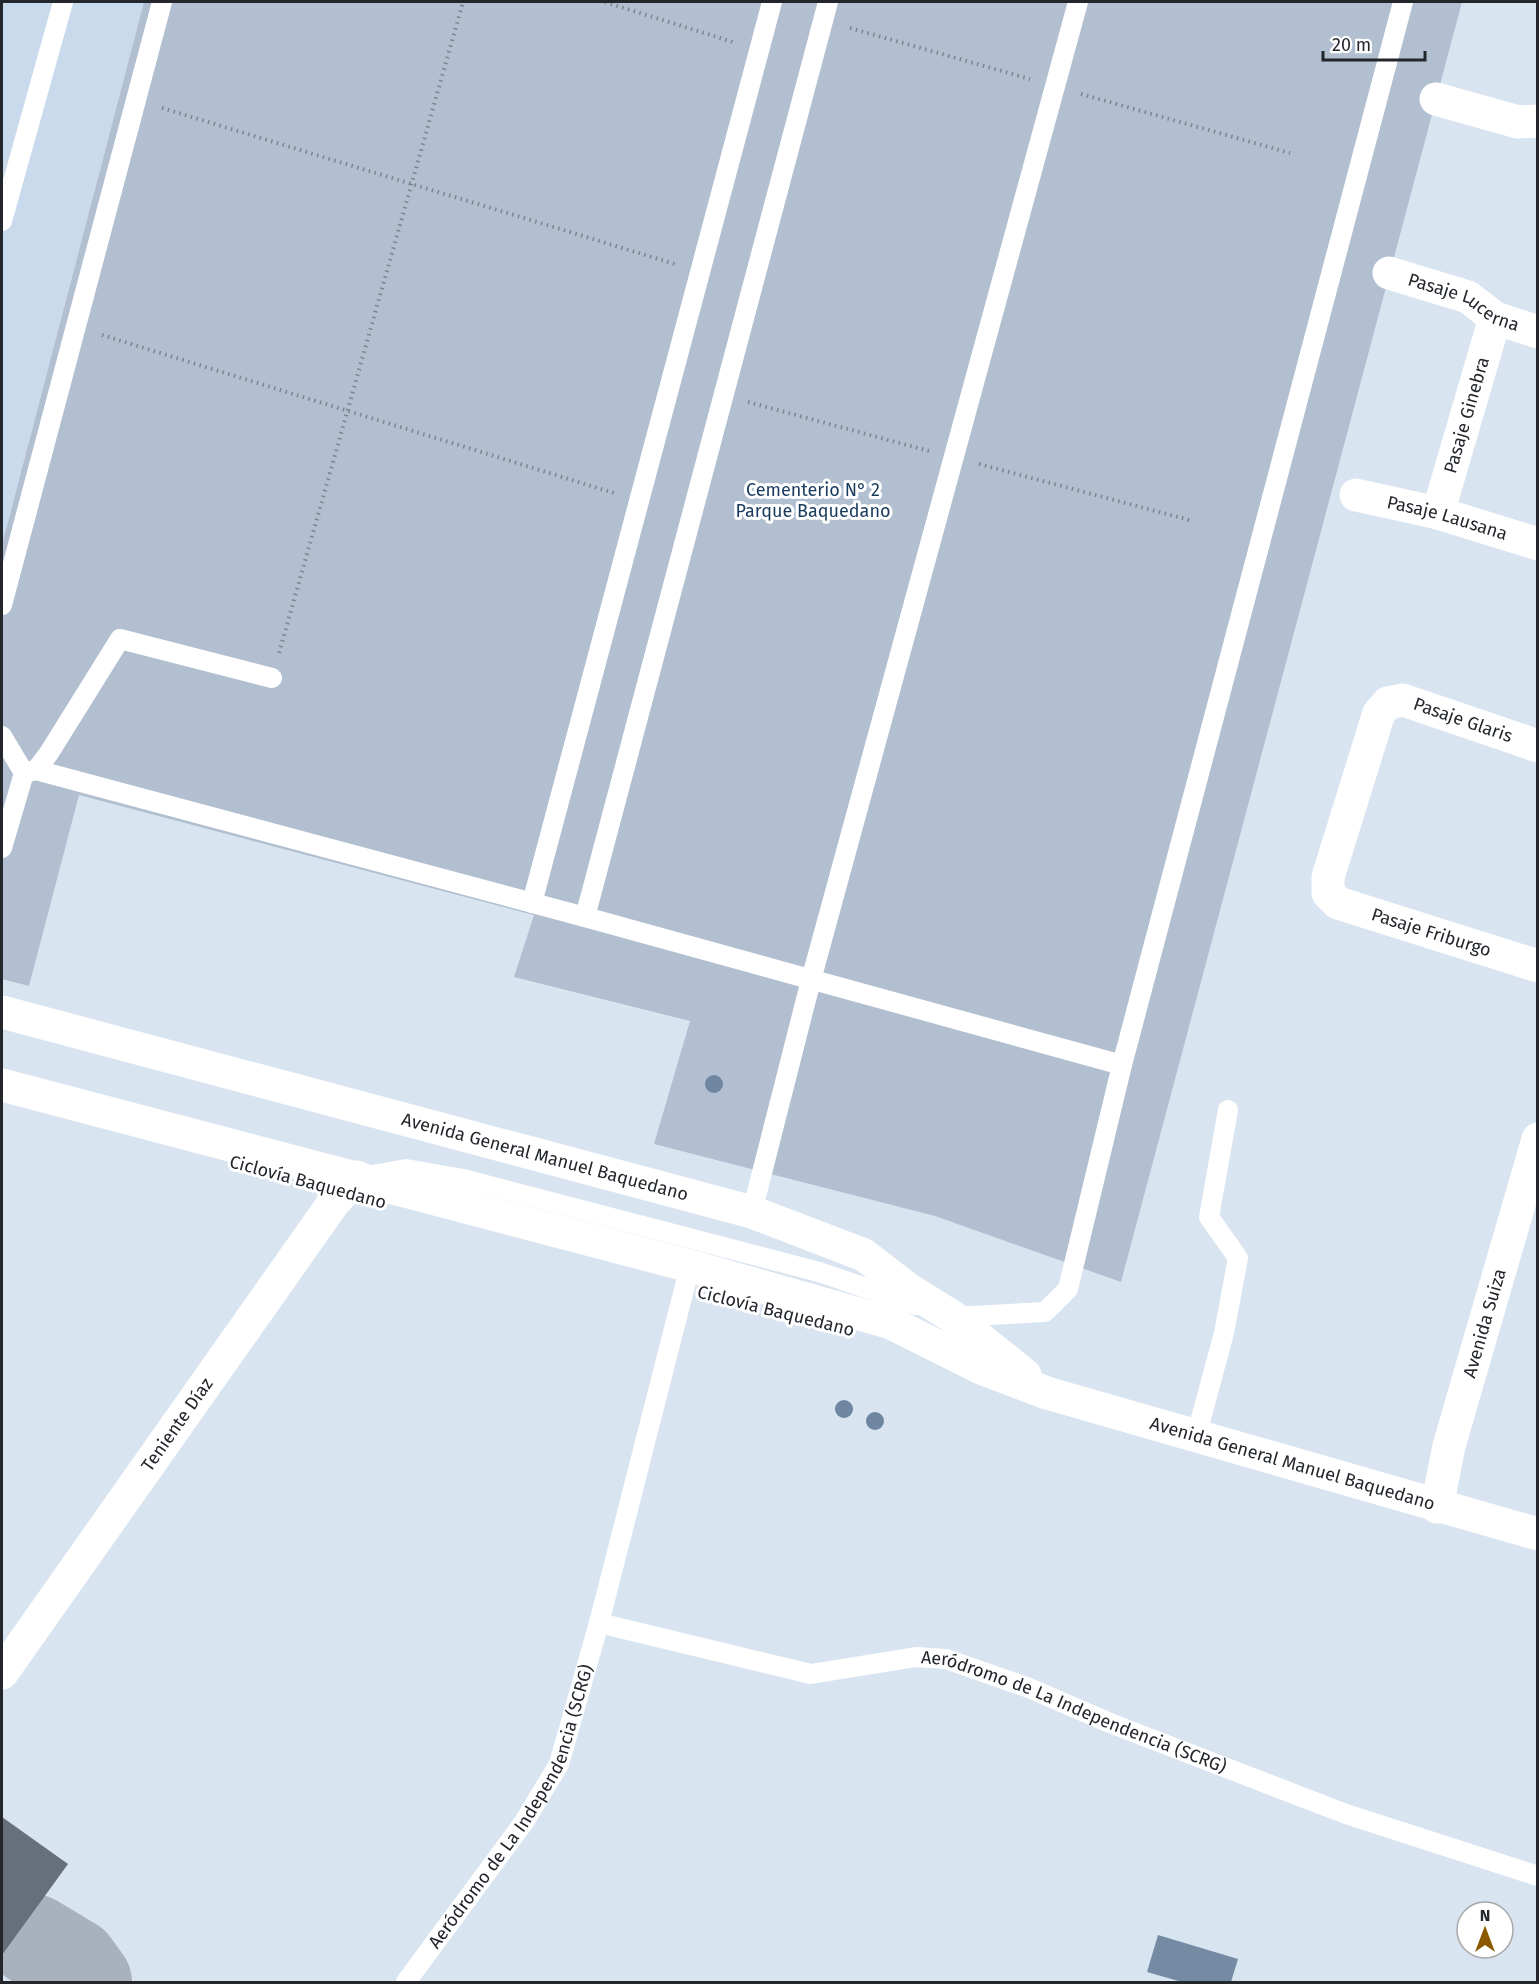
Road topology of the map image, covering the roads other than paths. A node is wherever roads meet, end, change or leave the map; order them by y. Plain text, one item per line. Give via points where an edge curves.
1 (63, 2) edge
2 (162, 2) edge
3 (772, 2) edge
4 (828, 2) edge
5 (1078, 2) edge
6 (1403, 2) edge
7 (1436, 99) dead end
8 (1538, 121) edge
9 (2, 220) edge
10 (1389, 273) dead end
11 (1495, 318) junction
12 (1538, 332) edge
13 (1356, 495) dead end
14 (1438, 513) junction
15 (1538, 544) edge
16 (2, 605) edge
17 (272, 678) road end
18 (2, 736) edge
19 (1538, 746) edge
20 (30, 772) junction
21 (2, 848) edge
22 (1328, 893) joint
23 (532, 903) junction
24 (585, 917) junction
25 (1538, 966) edge
26 (811, 980) junction
27 (2, 1012) edge
28 (1122, 1065) junction
29 (2, 1085) edge
30 (1228, 1110) dead end
31 (1538, 1139) edge
32 (357, 1178) junction
33 (752, 1212) junction
34 (1525, 1231) edge
35 (690, 1266) junction
36 (953, 1317) junction
37 (1047, 1394) junction
38 (1196, 1437) junction
39 (1437, 1507) junction
40 (1538, 1534) edge
41 (599, 1623) junction
42 (2, 1673) edge
43 (1538, 1876) edge
44 (406, 1983) edge

1 - 9 lane
2 - 16 lane
3 - 23 lane
4 - 24 lane
5 - 26 lane
6 - 28 lane
7 - 8 main road via 1518,122
10 - 11 main road, Pasaje Lucerna via 1468,297
11 - 12 main road, Pasaje Lucerna
11 - 14 main road, Pasaje Ginebra
13 - 14 main road, Pasaje Lausana
14 - 15 main road, Pasaje Lausana
17 - 20 lane via 120,639 64,732
18 - 20 lane
19 - 22 main road, Pasaje Glaris via 1403,700 1388,703 1379,713 1328,877
20 - 21 lane
20 - 23 lane
22 - 25 main road, Pasaje Friburgo via 1338,903
23 - 24 lane
24 - 26 lane
26 - 28 lane
26 - 33 lane
27 - 33 main road, Avenida General Manuel Baquedano
28 - 36 lane via 1068,1289 1044,1312
29 - 32 main road, Avenida General Manuel Baquedano
30 - 38 lane via 1209,1217 1238,1258 1224,1333
31 - 34 main road, Avenida Suiza
32 - 35 main road, Avenida General Manuel Baquedano
32 - 36 lane via 406,1169 463,1179 819,1272
32 - 42 main road, Teniente Díaz via 334,1202
33 - 36 main road, Avenida General Manuel Baquedano via 864,1255
34 - 39 main road, Avenida Suiza via 1449,1446
35 - 37 main road, Avenida General Manuel Baquedano via 891,1323 981,1368
35 - 41 lane, Aeródromo de La Independencia (SCRG)
36 - 37 main road, Avenida General Manuel Baquedano
37 - 38 main road, Avenida General Manuel Baquedano
38 - 39 main road, Avenida General Manuel Baquedano
39 - 40 main road, Avenida General Manuel Baquedano
41 - 43 lane, Aeródromo de La Independencia (SCRG) via 811,1674 916,1657 946,1659 1346,1814
41 - 44 lane, Aeródromo de La Independencia (SCRG) via 559,1764 524,1822

